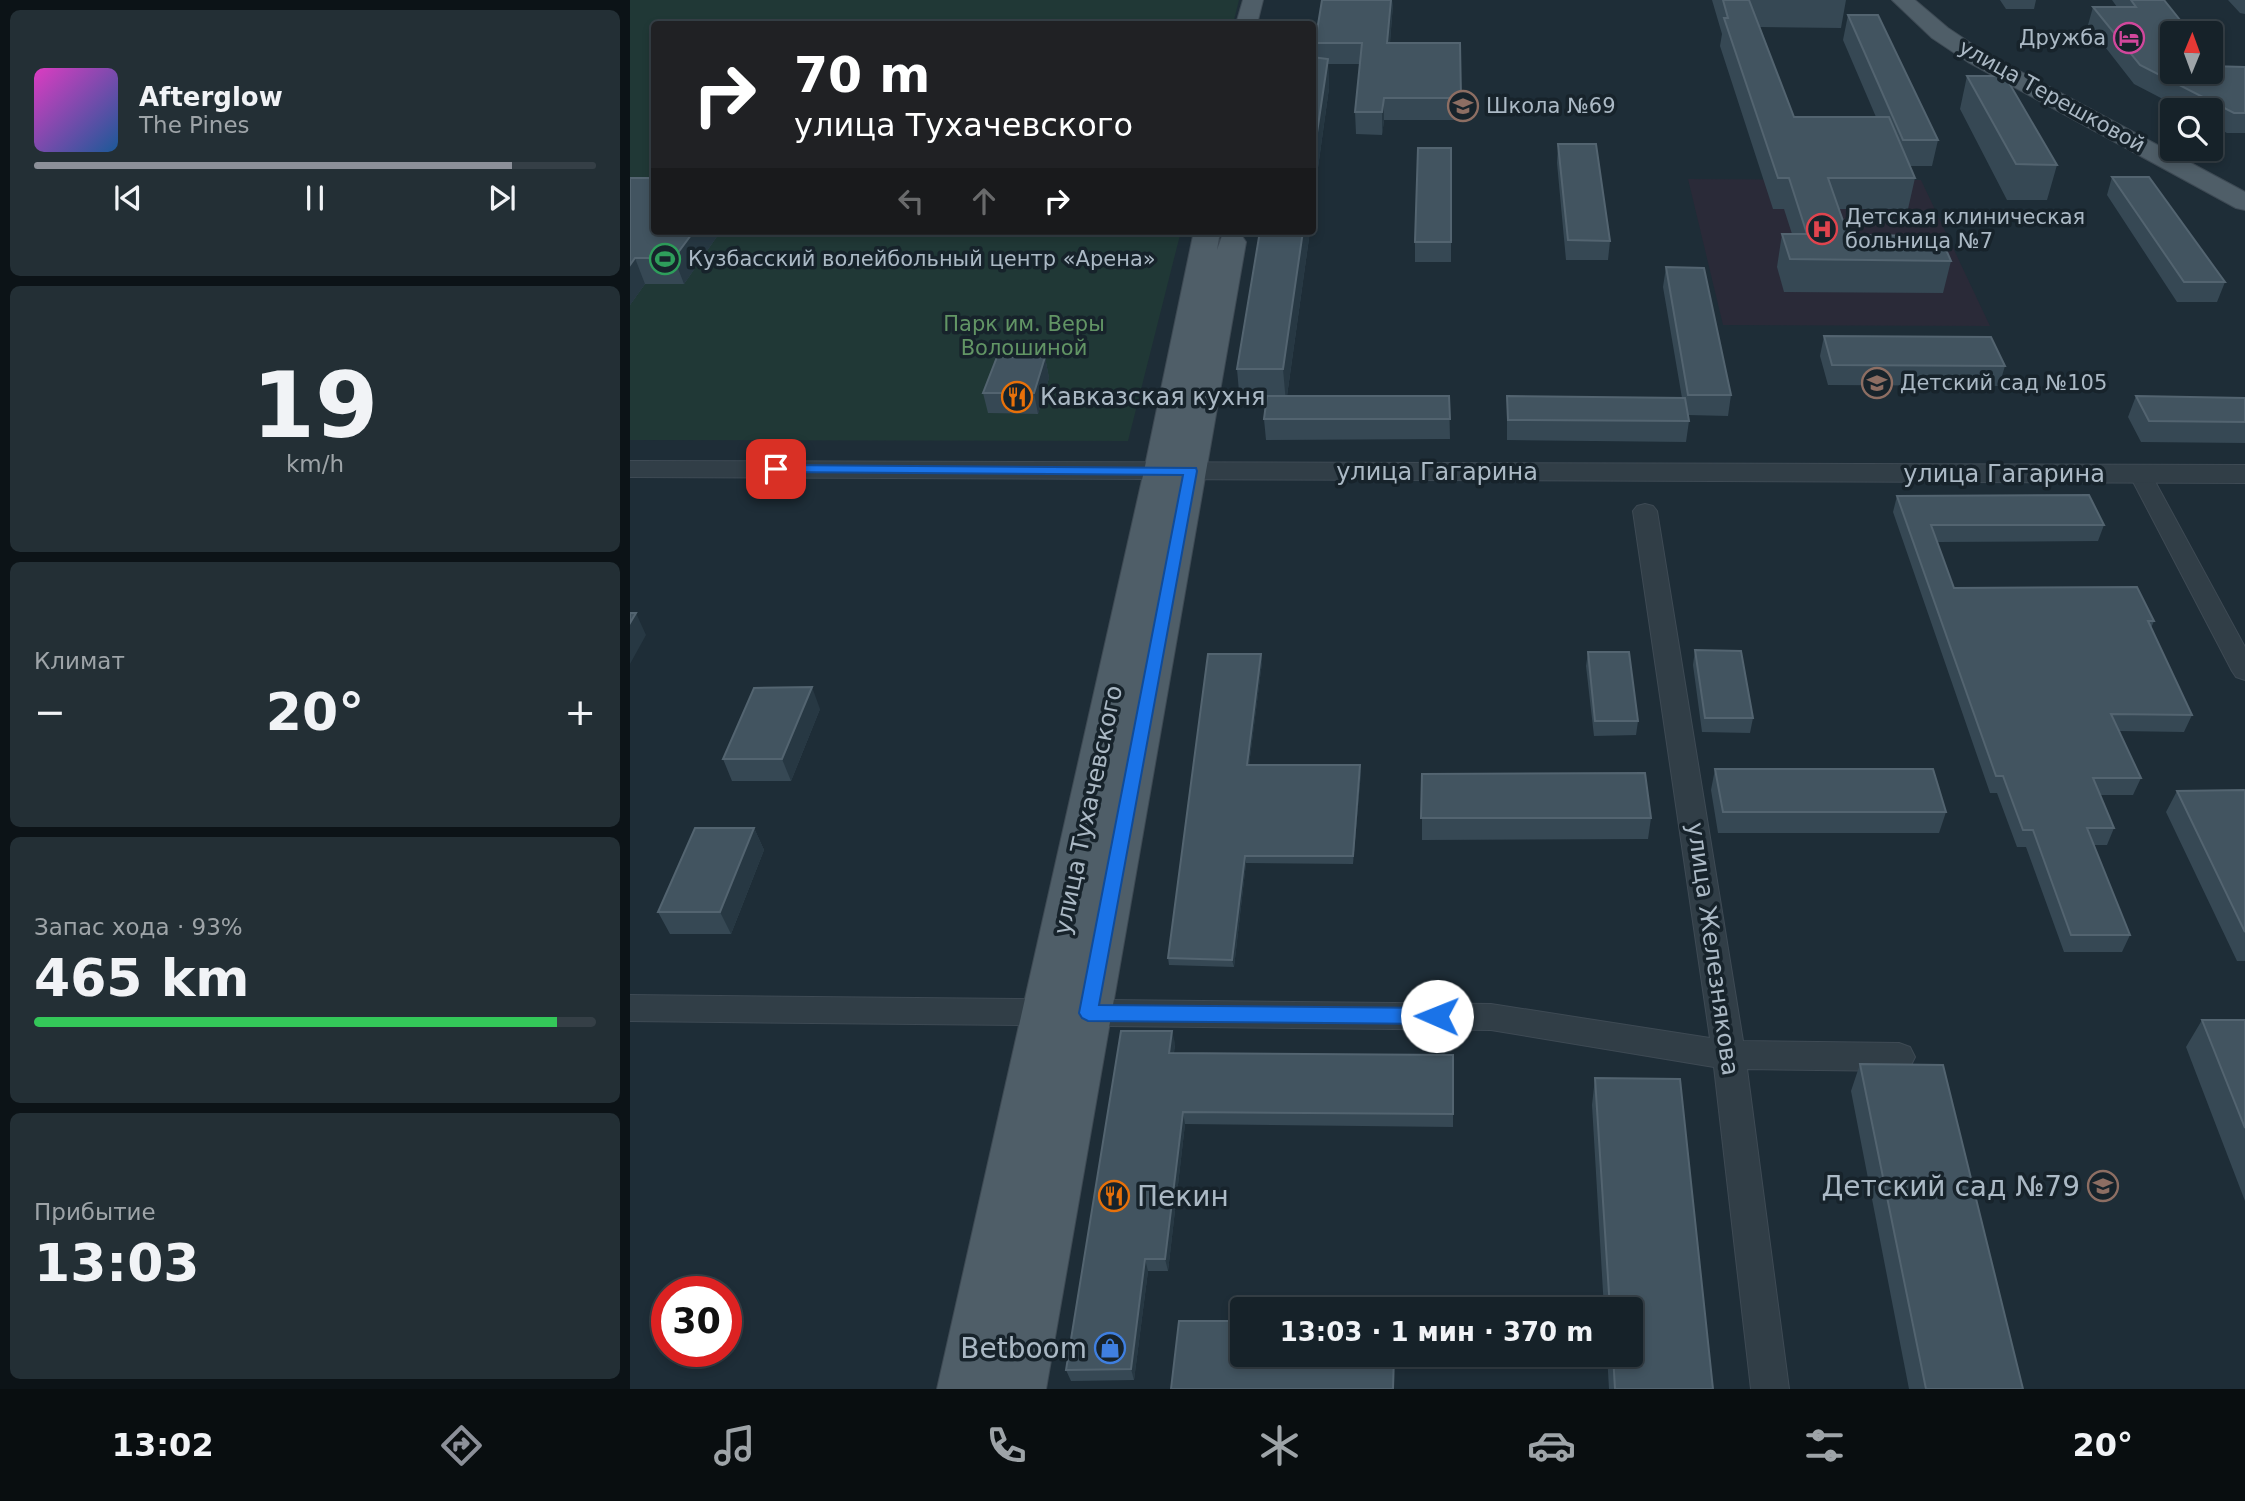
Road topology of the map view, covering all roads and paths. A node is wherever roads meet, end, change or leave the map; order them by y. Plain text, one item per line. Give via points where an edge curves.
1 (1252, 0) edge
2 (1902, 0) edge
3 (1933, 0) edge
4 (1248, 21) edge
5 (2160, 135) edge
6 (2209, 161) edge
7 (2245, 180) edge
8 (2245, 202) edge
9 (1206, 235) edge
10 (1233, 235) edge
11 (630, 469) edge
12 (1175, 471) junction
13 (2140, 474) junction
14 (2245, 474) edge
15 (1645, 511) dead end
16 (2245, 671) edge
17 (630, 1008) edge
18 (1046, 1013) junction
19 (1088, 1013) junction
20 (1729, 1055) junction
21 (1899, 1057) dead end
22 (965, 1389) edge
23 (1018, 1389) edge
24 (1770, 1389) edge

1 - 4 main road
2 - 8 main road, улица Терешковой via 1976,57
3 - 5 main road, улица Терешковой via 1985,41
6 - 7 main road
9 - 12 main road, улица Тухачевского
10 - 12 main road, улица Тухачевского
11 - 12 street, улица Гагарина
12 - 13 street, улица Гагарина
12 - 18 main road, улица Тухачевского
12 - 19 main road, улица Тухачевского
13 - 14 street, улица Гагарина
13 - 16 street
15 - 20 street, улица Железнякова
17 - 18 street
18 - 19 street
18 - 22 main road, улица Тухачевского
19 - 20 street via 1491,1017
19 - 23 main road, улица Тухачевского
20 - 21 street
20 - 24 street, улица Железнякова

